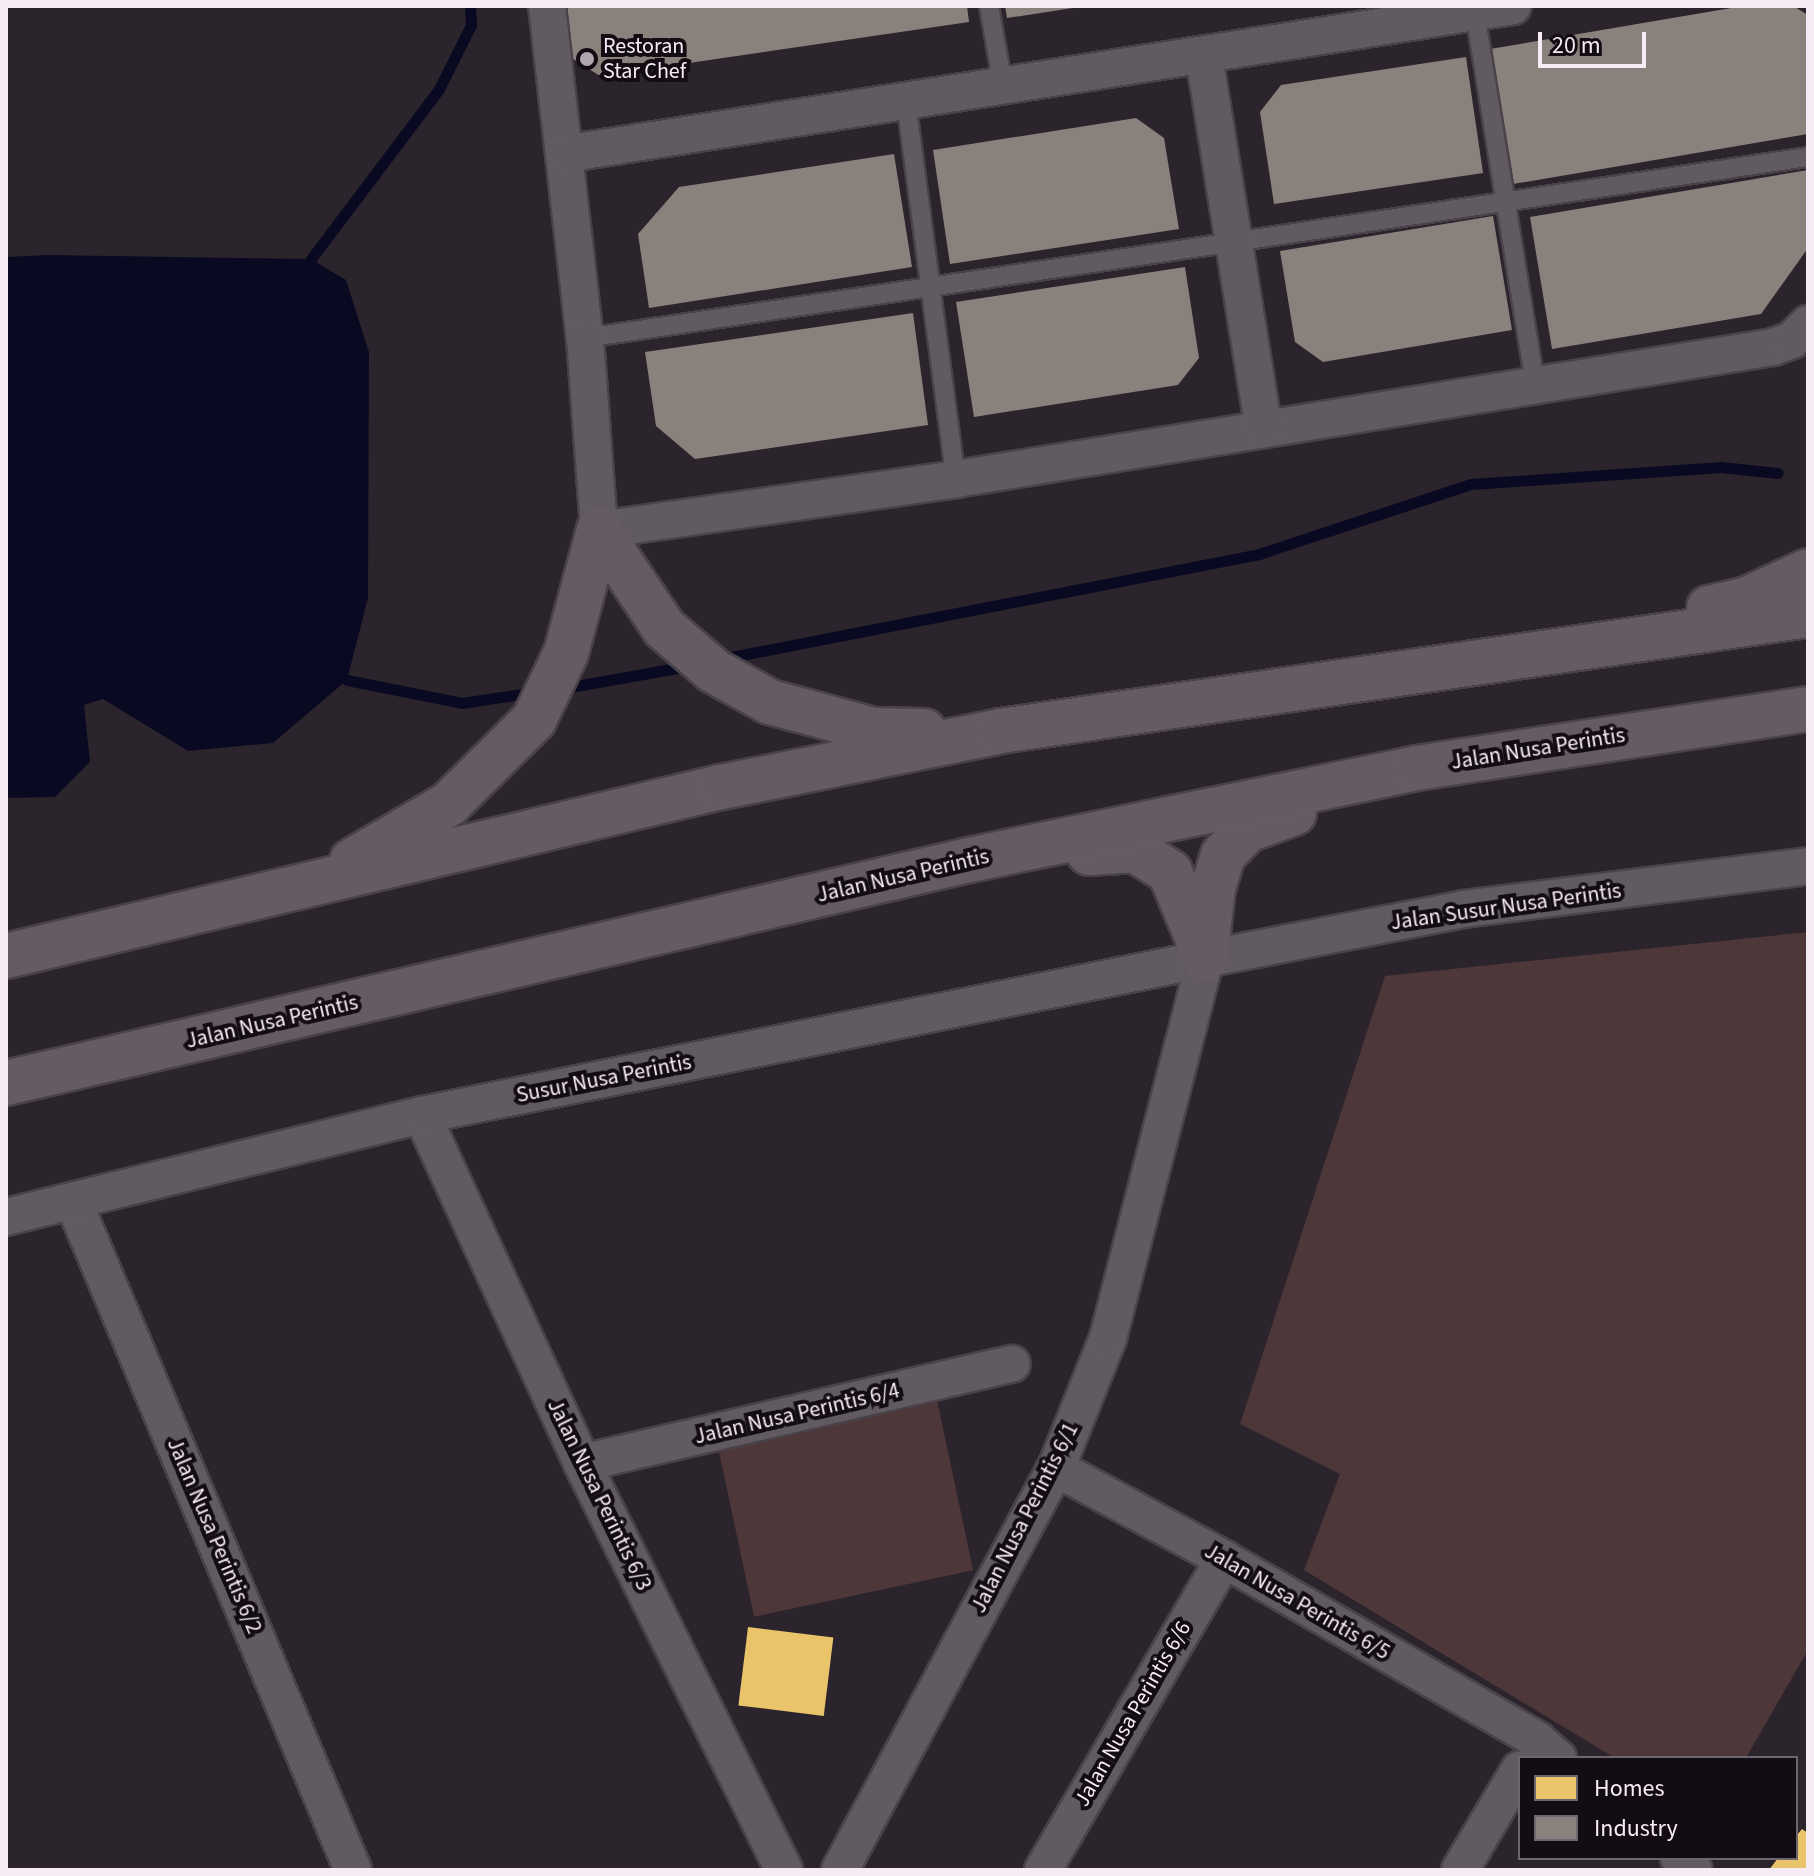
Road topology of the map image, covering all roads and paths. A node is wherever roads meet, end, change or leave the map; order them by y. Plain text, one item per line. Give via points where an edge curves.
1 (547, 6) edge
2 (989, 6) edge
3 (1513, 6) edge
4 (1475, 13) junction
5 (1395, 16) edge
6 (1204, 56) junction
7 (1003, 86) junction
8 (906, 101) junction
9 (564, 154) junction
10 (1808, 157) edge
11 (1505, 202) junction
12 (1234, 242) junction
13 (931, 286) junction
14 (1808, 324) edge
15 (585, 338) junction
16 (1535, 385) junction
17 (1264, 429) junction
18 (956, 479) junction
19 (599, 530) junction
20 (1808, 571) edge
21 (1808, 615) edge
22 (1509, 657) junction
23 (1808, 709) edge
24 (1000, 731) junction
25 (1417, 768) junction
26 (969, 860) junction
27 (1808, 866) edge
28 (314, 883) junction
29 (6, 956) edge
30 (1205, 959) junction
31 (6, 1083) edge
32 (422, 1115) junction
33 (74, 1203) junction
34 (6, 1217) edge
35 (1012, 1364) dead end
36 (582, 1463) junction
37 (1056, 1468) junction
38 (1224, 1559) junction
39 (1535, 1756) edge
40 (1518, 1782) edge
41 (353, 1870) edge
42 (784, 1870) edge
43 (840, 1870) edge
44 (1043, 1870) edge
45 (1460, 1870) edge

1 - 9 street
2 - 7 lane
3 - 4 street
4 - 5 street
4 - 11 lane
5 - 6 street
6 - 7 street
6 - 12 street
7 - 8 street
8 - 9 street
8 - 13 lane
9 - 15 street
10 - 11 lane
11 - 12 lane
11 - 16 lane
12 - 13 lane
12 - 17 street
13 - 15 lane
13 - 18 lane
14 - 16 street via 1792,340 1773,347
15 - 19 street
16 - 17 street
17 - 18 street
18 - 19 street
19 - 24 main road via 664,628 714,671 770,702 874,730
19 - 28 main road via 566,653 534,720 449,804
20 - 22 main road via 1745,600
21 - 22 main road
22 - 24 main road
23 - 25 main road, Jalan Nusa Perintis
24 - 28 main road via 721,787
25 - 26 main road, Jalan Nusa Perintis
25 - 30 main road via 1247,830 1223,855 1213,888
26 - 30 main road via 1135,850 1170,872
26 - 31 main road, Jalan Nusa Perintis
27 - 30 street, Jalan Susur Nusa Perintis via 1464,909
28 - 29 main road
30 - 32 street, Susur Nusa Perintis
30 - 37 street, Jalan Nusa Perintis 6/1 via 1108,1338
32 - 33 street, Susur Nusa Perintis
32 - 36 street, Jalan Nusa Perintis 6/3
33 - 34 street, Susur Nusa Perintis
33 - 41 street, Jalan Nusa Perintis 6/2
35 - 36 street, Jalan Nusa Perintis 6/4
36 - 42 street, Jalan Nusa Perintis 6/3
37 - 38 street, Jalan Nusa Perintis 6/5
37 - 43 street, Jalan Nusa Perintis 6/1
38 - 39 street, Jalan Nusa Perintis 6/5
38 - 44 street, Jalan Nusa Perintis 6/6
40 - 45 street

